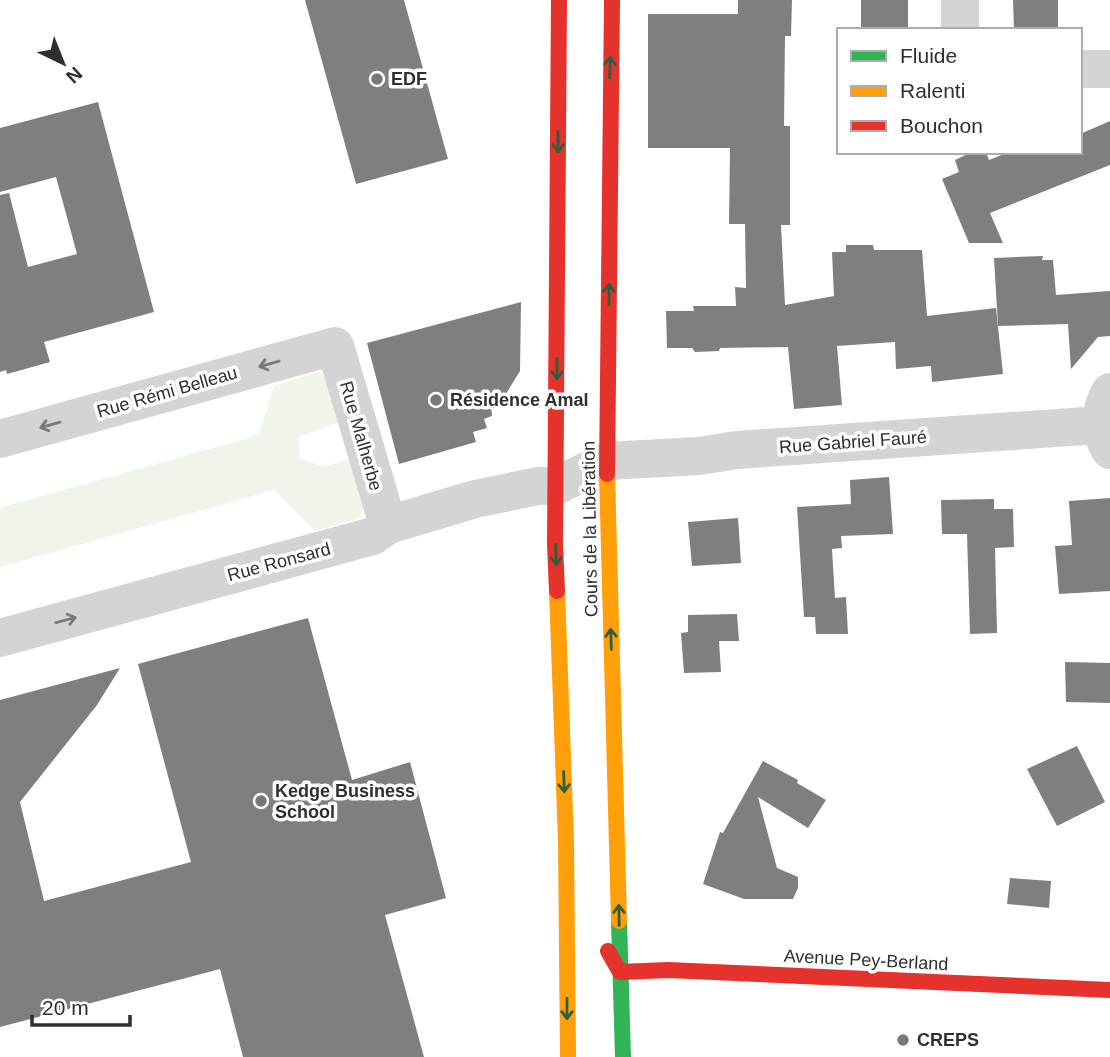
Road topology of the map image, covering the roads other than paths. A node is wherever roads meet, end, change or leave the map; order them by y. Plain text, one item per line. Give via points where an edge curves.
1 (559, 0) edge
2 (612, 0) edge
3 (960, 0) edge
4 (960, 28) edge
5 (1082, 69) edge
6 (1110, 69) edge
7 (558, 79) junction
8 (575, 127) dead end
9 (335, 346) joint
10 (1107, 422) edge
11 (0, 439) edge
12 (598, 448) junction
13 (556, 486) junction
14 (570, 522) dead end
15 (388, 525) junction
16 (559, 634) junction
17 (0, 638) edge
18 (594, 653) dead end
19 (578, 693) dead end
20 (615, 720) junction
21 (599, 930) dead end
22 (621, 972) junction
23 (1110, 990) edge
24 (568, 1057) edge
25 (623, 1057) edge

1 - 7 main road, Cours de la Libération
12 -> 2 main road, Cours de la Libération
3 - 4 street
5 - 6 street
7 - 8 main road
7 -> 13 main road, Cours de la Libération
9 -> 11 street, Rue Rémi Belleau
9 - 15 street, Rue Malherbe
10 - 12 street, Rue Gabriel Fauré via 691,457
12 - 13 street
20 -> 12 main road, Cours de la Libération
13 - 14 main road
13 - 15 street, Rue Ronsard via 507,491
13 -> 16 main road, Cours de la Libération
17 -> 15 street, Rue Ronsard via 373,536
16 - 19 main road
16 -> 24 main road, Cours de la Libération
18 - 20 main road
22 -> 20 main road, Cours de la Libération
21 - 22 main road
22 - 23 main road, Avenue Pey-Berland via 668,970
22 - 25 main road, Cours de la Libération

